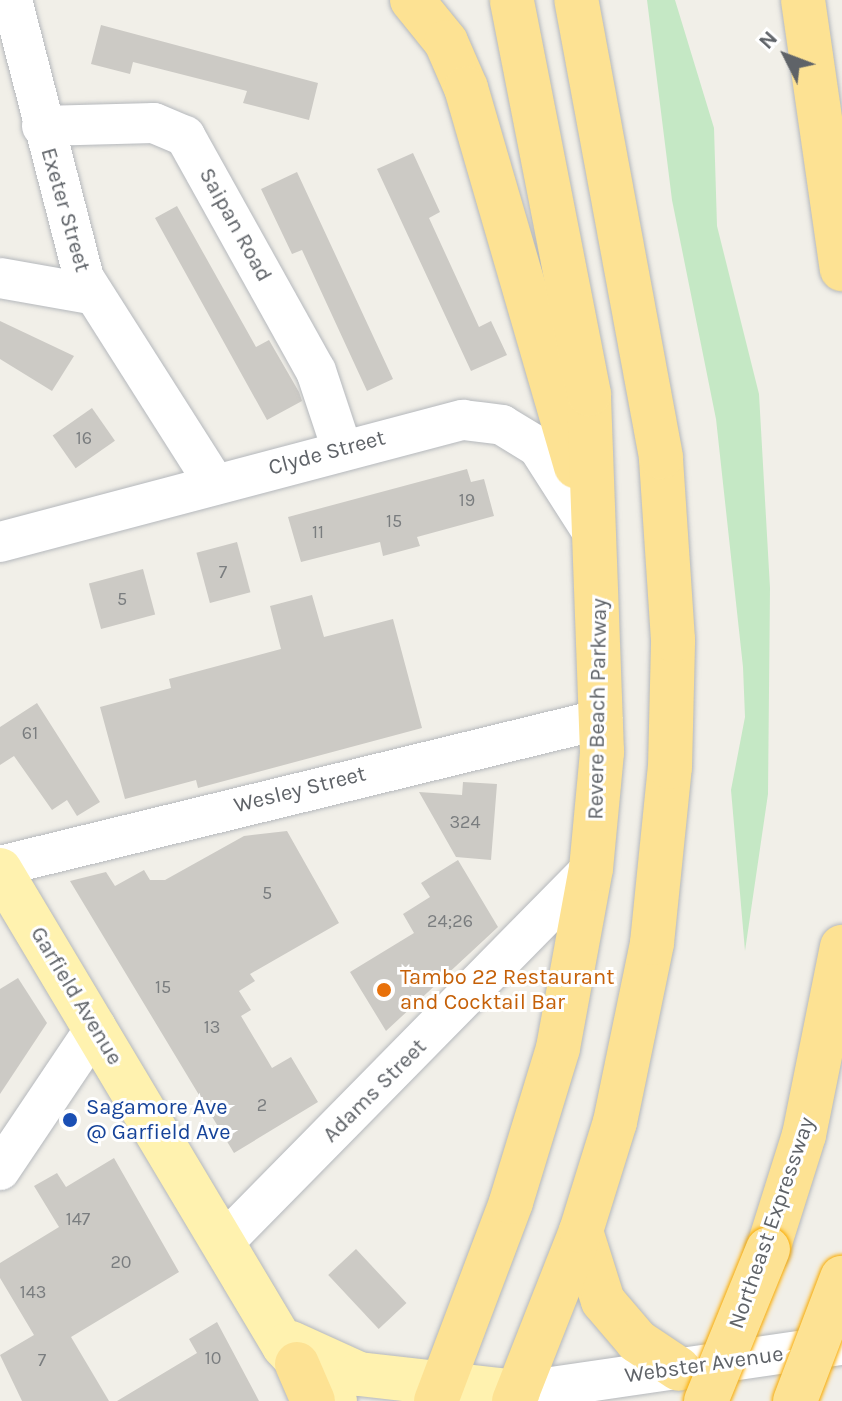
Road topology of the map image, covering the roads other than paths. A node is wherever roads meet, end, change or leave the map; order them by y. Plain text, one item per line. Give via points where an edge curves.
1 (12, 0) edge
2 (412, 0) edge
3 (512, 0) edge
4 (576, 0) edge
5 (803, 0) edge
6 (42, 126) junction
7 (842, 269) edge
8 (0, 278) edge
9 (91, 294) junction
10 (342, 449) junction
11 (214, 483) junction
12 (0, 542) edge
13 (599, 545) junction
14 (602, 719) junction
15 (0, 868) edge
16 (591, 869) junction
17 (842, 947) edge
18 (96, 1027) junction
19 (0, 1170) edge
20 (581, 1231) junction
21 (223, 1243) junction
22 (842, 1278) edge
23 (274, 1328) junction
24 (842, 1345) edge
25 (305, 1383) edge
26 (693, 1385) edge
27 (439, 1393) edge
28 (510, 1398) edge
29 (335, 1401) edge
30 (795, 1401) edge

1 - 6 street, Exeter Street
2 - 13 highway via 446,42 466,88
3 - 13 highway, Revere Beach Parkway via 584,359
4 - 20 highway via 653,397 673,640 670,767 652,943 615,1122
5 - 7 highway
6 - 9 street, Exeter Street
6 - 10 street, Saipan Road via 154,123 185,136 316,371
8 - 9 street
9 - 11 street, Exeter Street
10 - 11 street, Clyde Street
10 - 13 street, Clyde Street via 446,422 502,425 550,459
11 - 12 street, Clyde Street
13 - 14 highway, Revere Beach Parkway
14 - 15 street, Wesley Street
14 - 16 highway, Revere Beach Parkway
15 - 18 main road, Garfield Avenue
16 - 21 street, Adams Street
16 - 27 highway, Revere Beach Parkway via 544,1099
17 - 26 highway, Northeast Expressway, bridge via 808,1121 768,1249
18 - 19 street
18 - 21 main road, Garfield Avenue
20 - 26 highway via 603,1301 637,1341
20 - 28 highway
21 - 23 main road, Garfield Avenue
22 - 30 highway, bridge
23 - 25 main road, Garfield Avenue
23 - 27 main road, Garfield Avenue via 327,1364
24 - 26 street, Webster Avenue
25 - 29 main road, Garfield Avenue
26 - 28 street, Webster Avenue
27 - 28 main road, Garfield Avenue

